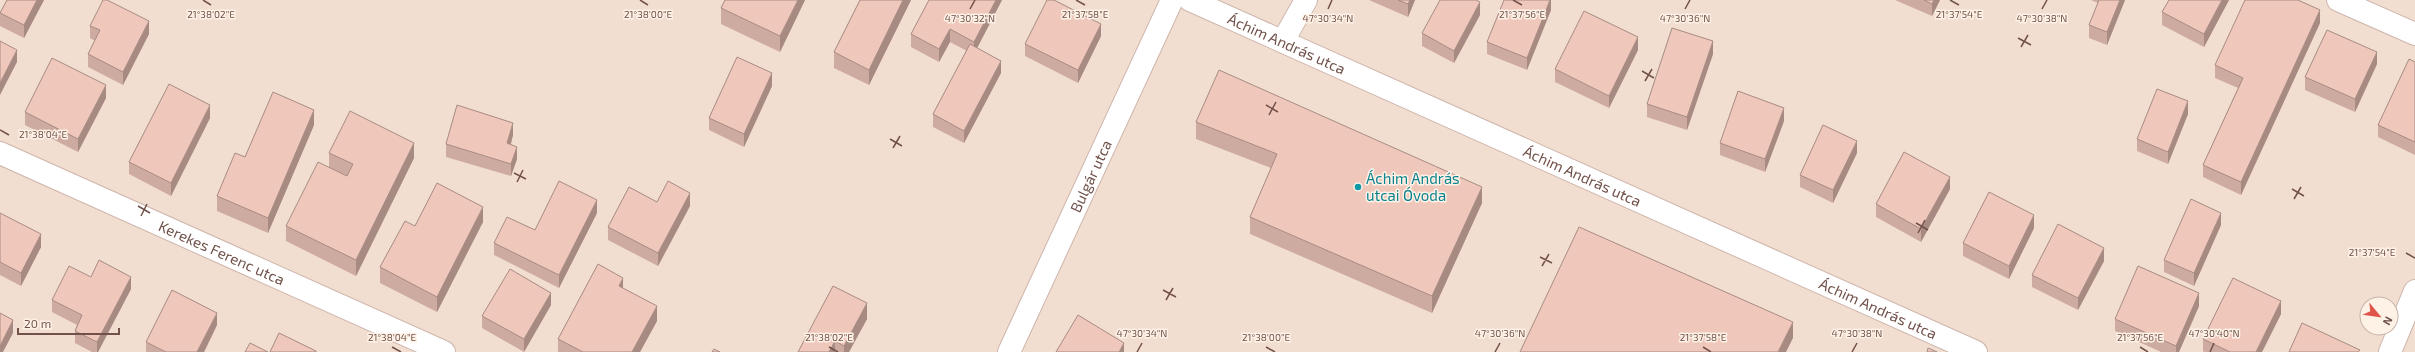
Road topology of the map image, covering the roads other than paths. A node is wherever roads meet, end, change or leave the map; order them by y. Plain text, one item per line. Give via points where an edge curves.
1 (1172, 0) edge
2 (1190, 0) edge
3 (1306, 0) edge
4 (2338, 0) edge
5 (2415, 34) edge
6 (1283, 41) junction
7 (0, 153) edge
8 (2415, 291) edge
9 (444, 352) edge
10 (1009, 352) edge
11 (1976, 352) edge
12 (2390, 352) edge

1 - 10 street, Bulgár utca
2 - 6 street, Áchim András utca
3 - 6 street
4 - 5 street
6 - 11 street, Áchim András utca
7 - 9 street, Kerekes Ferenc utca
8 - 12 street

